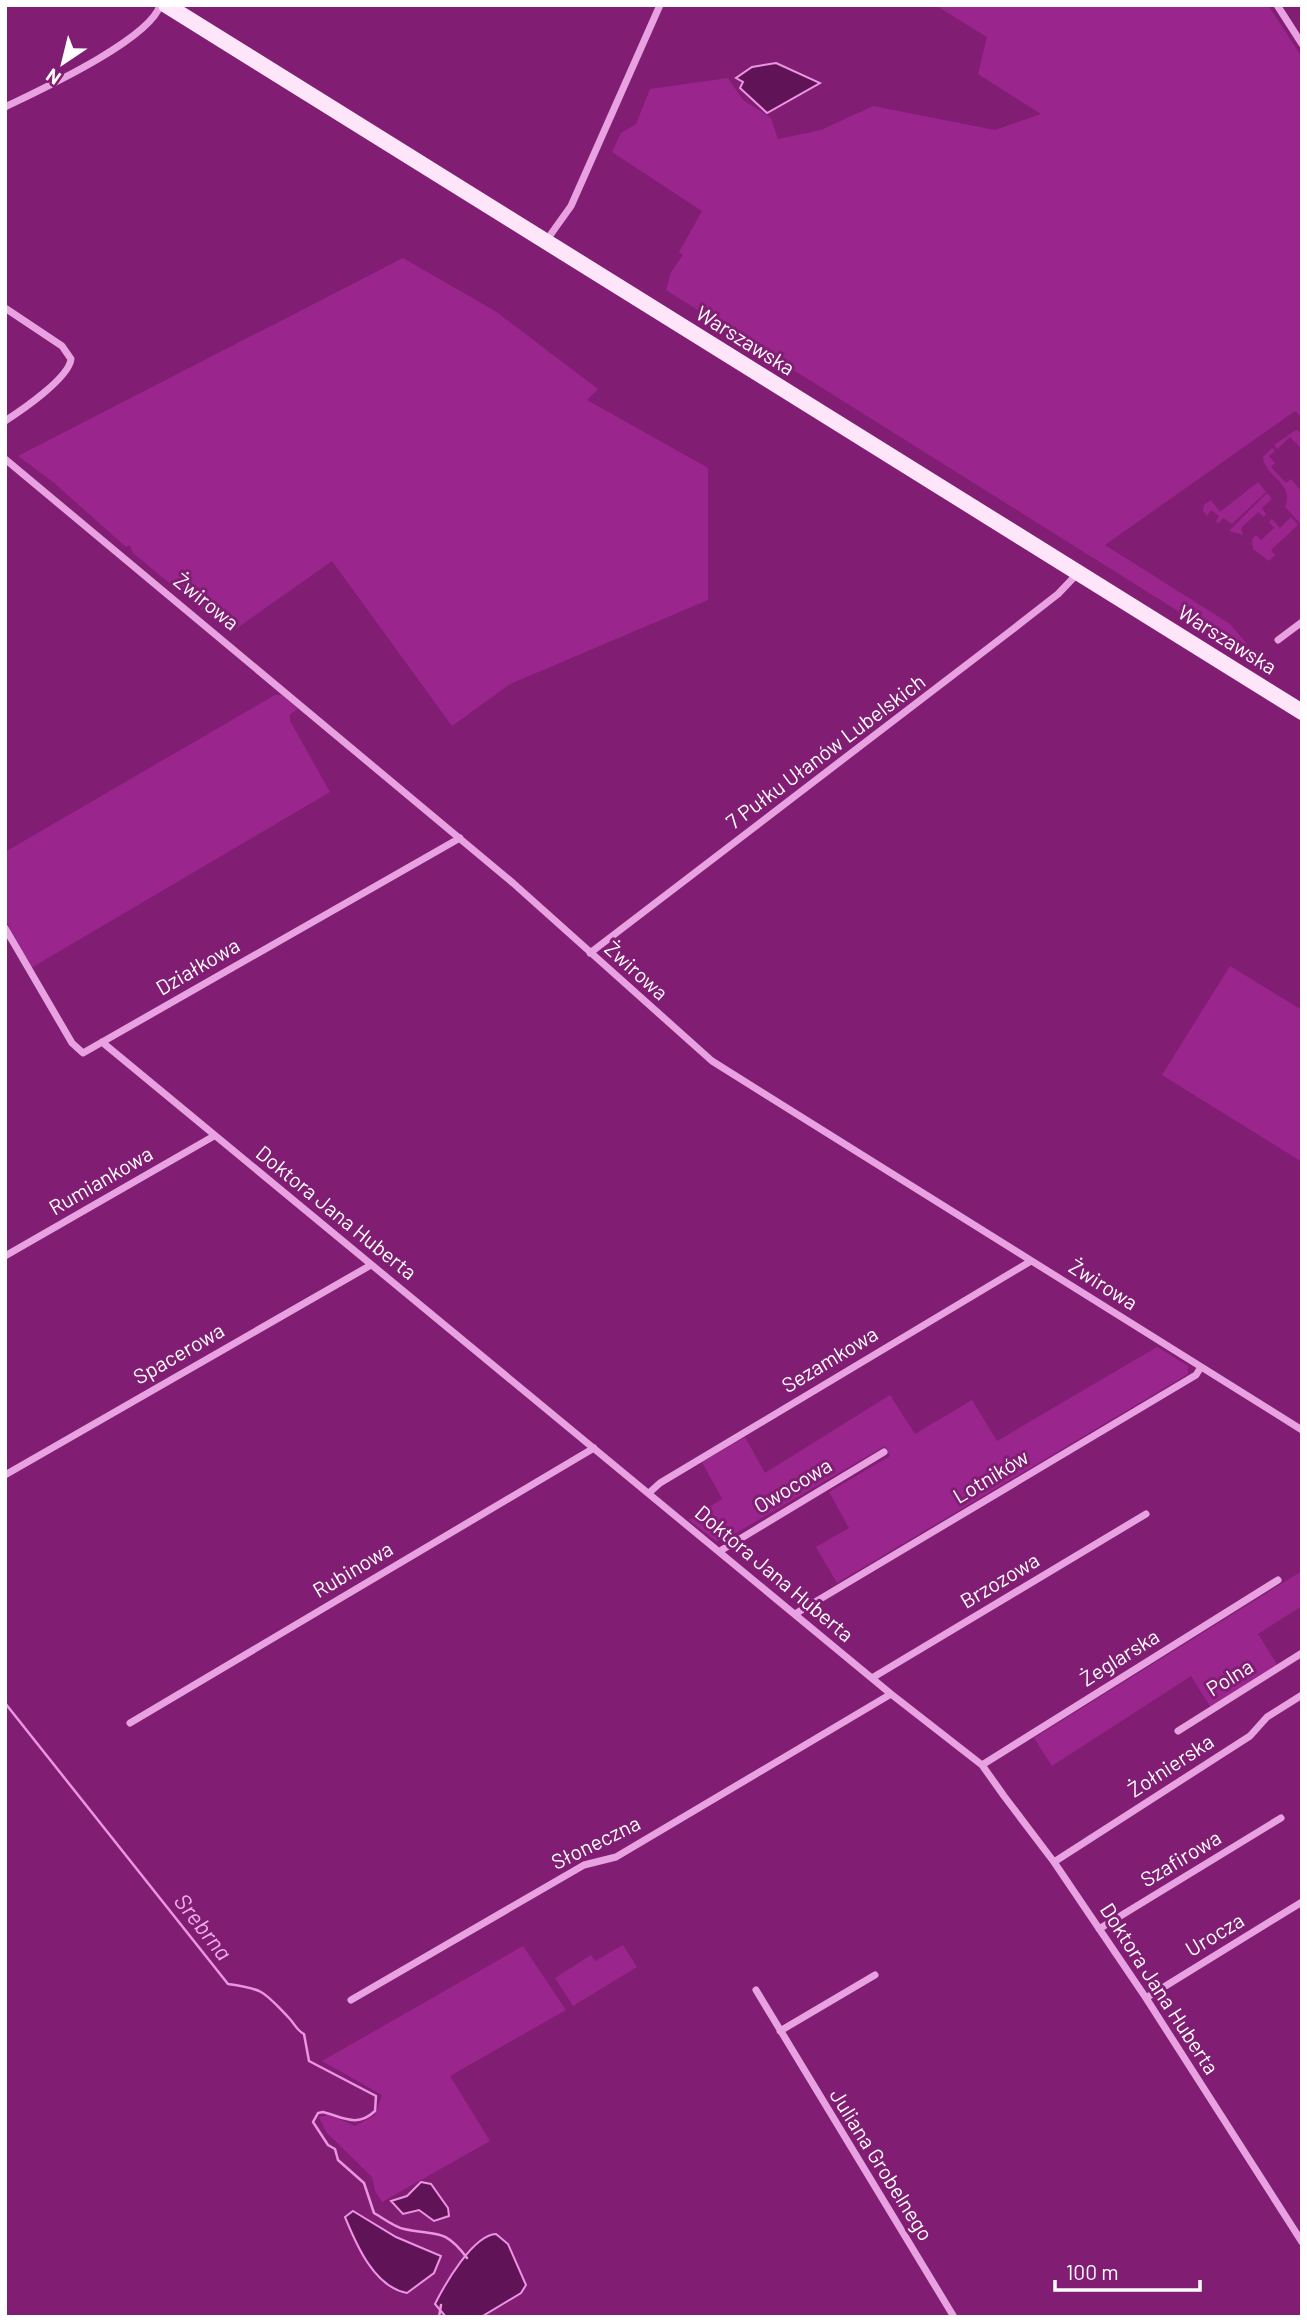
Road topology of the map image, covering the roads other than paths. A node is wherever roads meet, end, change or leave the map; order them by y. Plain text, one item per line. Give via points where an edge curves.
1 (160, 5) edge
2 (166, 5) edge
3 (660, 5) edge
4 (1277, 5) edge
5 (1302, 44) edge
6 (5, 107) edge
7 (546, 242) junction
8 (5, 308) edge
9 (5, 421) edge
10 (5, 460) edge
11 (1078, 573) junction
12 (1302, 622) edge
13 (1278, 640) dead end
14 (1302, 712) edge
15 (460, 838) junction
16 (5, 928) edge
17 (590, 953) junction
18 (102, 1042) junction
19 (214, 1136) junction
20 (5, 1256) edge
21 (1031, 1261) junction
22 (371, 1265) junction
23 (1202, 1367) junction
24 (1302, 1430) edge
25 (594, 1448) junction
26 (884, 1452) dead end
27 (5, 1475) edge
28 (650, 1492) junction
29 (1146, 1514) dead end
30 (720, 1551) junction
31 (1278, 1580) dead end
32 (795, 1614) junction
33 (1302, 1653) edge
34 (872, 1678) junction
35 (891, 1694) junction
36 (1302, 1695) edge
37 (130, 1723) dead end
38 (1178, 1731) dead end
39 (982, 1765) junction
40 (1281, 1818) dead end
41 (1054, 1862) junction
42 (1302, 1902) edge
43 (1099, 1929) junction
44 (875, 1975) dead end
45 (756, 1990) dead end
46 (1146, 1998) junction
47 (351, 2000) dead end
48 (780, 2031) junction
49 (1302, 2242) edge
50 (954, 2317) edge

1 - 6 street via 153,18 107,53
2 - 7 main road, Warszawska
3 - 7 street via 571,206
4 - 5 street
7 - 11 main road, Warszawska
8 - 9 street via 62,346 71,359 62,378
10 - 15 street, Żwirowa
11 - 14 main road, Warszawska
11 - 17 street, 7 Pułku Ułanów Lubelskich via 998,641
12 - 13 street
15 - 17 street, Żwirowa
15 - 18 street, Działkowa
16 - 18 street, Działkowa via 72,1043 83,1053
17 - 21 street, Żwirowa via 729,1073
18 - 19 street, Doktora Jana Huberta
19 - 20 street, Rumiankowa
19 - 22 street, Doktora Jana Huberta
21 - 23 street, Żwirowa
21 - 28 street, Sezamkowa
22 - 25 street, Doktora Jana Huberta
22 - 27 street, Spacerowa
23 - 24 street, Żwirowa
23 - 32 street, Lotników via 1196,1375
25 - 28 street, Doktora Jana Huberta
25 - 37 street, Rubinowa
26 - 30 street, Owocowa
28 - 30 street, Doktora Jana Huberta
29 - 34 street, Brzozowa
30 - 32 street, Doktora Jana Huberta
31 - 39 street, Żeglarska
32 - 34 street, Doktora Jana Huberta
33 - 38 street, Polna
34 - 35 street, Doktora Jana Huberta
35 - 39 street, Doktora Jana Huberta
35 - 47 street, Słoneczna via 616,1857 584,1865
36 - 41 street, Żołnierska via 1267,1717 1250,1736
39 - 41 street, Doktora Jana Huberta
40 - 43 street, Szafirowa
41 - 43 street, Doktora Jana Huberta
42 - 46 street, Urocza
43 - 46 street, Doktora Jana Huberta
44 - 48 street
45 - 48 street, Juliana Grobelnego
46 - 49 street, Doktora Jana Huberta
48 - 50 street, Juliana Grobelnego

